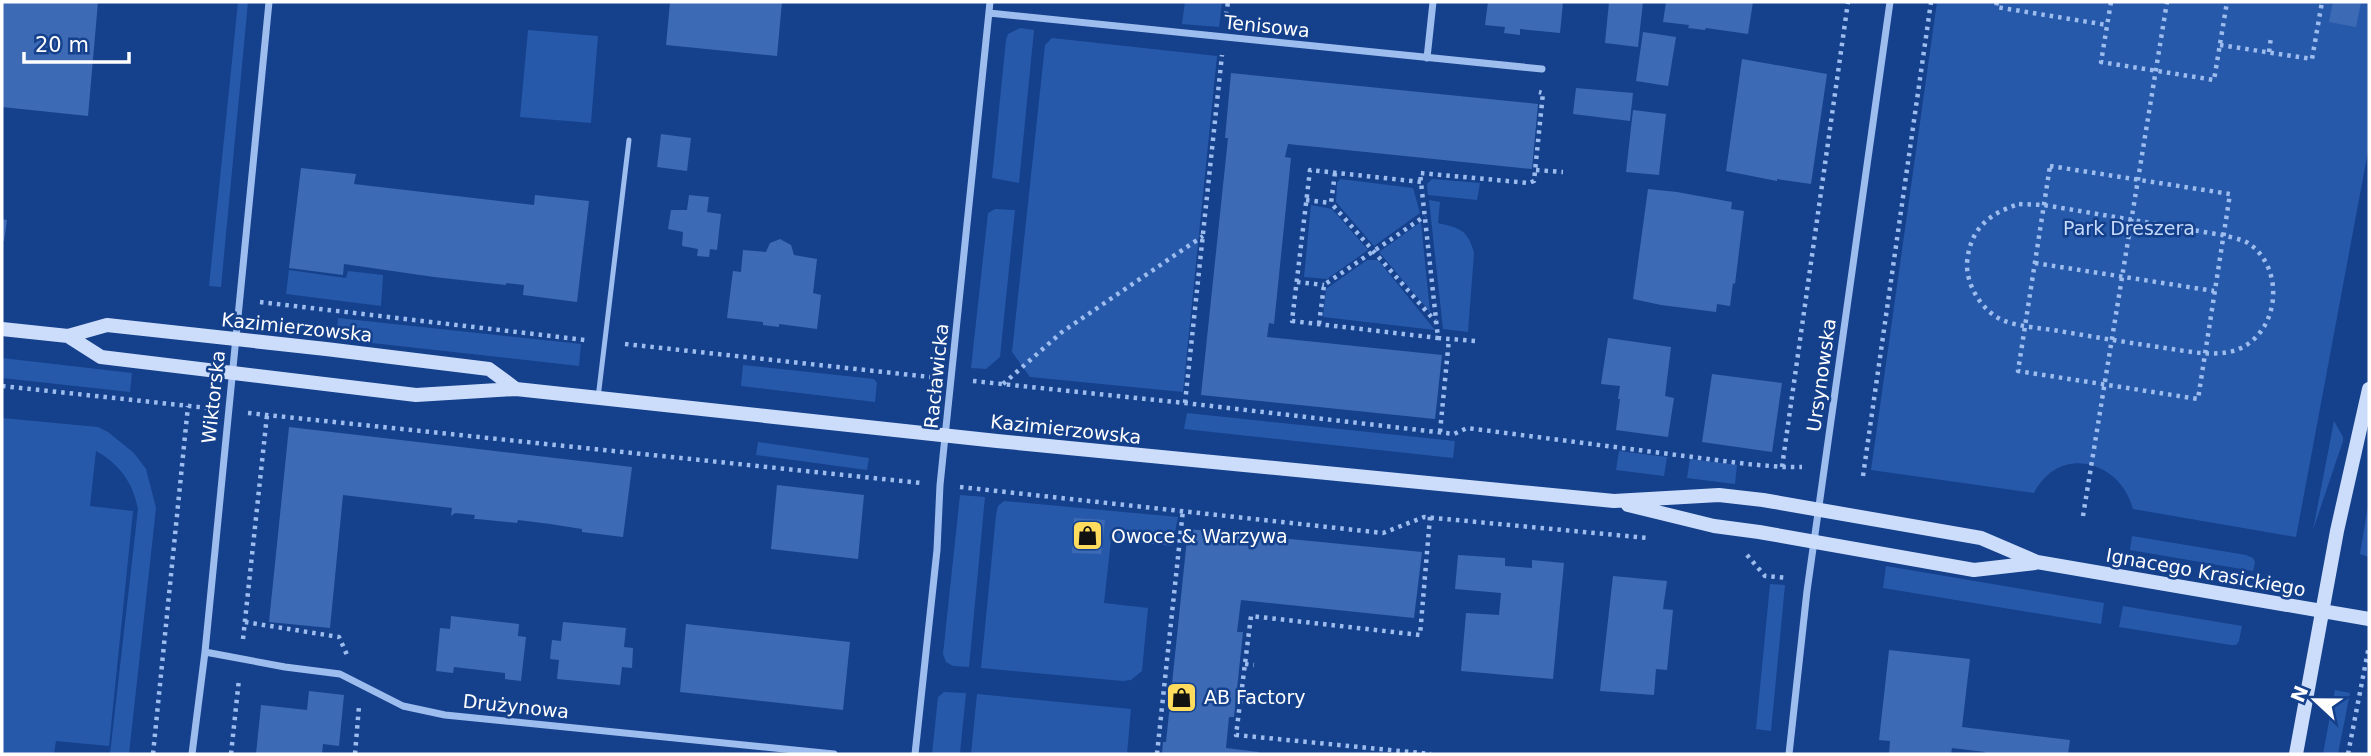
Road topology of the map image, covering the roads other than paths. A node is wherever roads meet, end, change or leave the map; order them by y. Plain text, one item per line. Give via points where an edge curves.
1 (269, 2) edge
2 (990, 2) edge
3 (1433, 2) edge
4 (1890, 2) edge
5 (989, 13) junction
6 (1427, 58) junction
7 (1542, 69) dead end
8 (629, 140) dead end
9 (2, 329) edge
10 (68, 336) junction
11 (235, 340) junction
12 (231, 372) junction
13 (516, 388) junction
14 (2369, 389) edge
15 (598, 398) junction
16 (946, 435) junction
17 (1614, 501) junction
18 (1818, 509) junction
19 (1813, 541) junction
20 (2036, 562) junction
21 (2323, 612) junction
22 (2369, 619) edge
23 (205, 652) junction
24 (192, 754) edge
25 (834, 754) edge
26 (915, 754) edge
27 (1790, 754) edge
28 (2296, 754) edge

1 - 11 street, Wiktorska
2 - 5 street, Racławicka
3 - 6 street
4 - 18 street, Ursynowska
5 - 6 street, Tenisowa
5 - 16 street, Racławicka
6 - 7 street, Tenisowa
8 - 15 lane
9 - 10 street, Kazimierzowska
10 - 11 street, Kazimierzowska via 107,325
10 - 12 street, Kazimierzowska via 101,357
11 - 12 street, Wiktorska
11 - 13 street, Kazimierzowska via 489,369
12 - 13 street, Kazimierzowska via 416,395
12 - 23 street, Wiktorska
13 - 15 street, Kazimierzowska
14 - 21 street
15 - 16 street, Kazimierzowska
16 - 17 street, Kazimierzowska
16 - 26 street, Racławicka
17 - 18 street, Kazimierzowska via 1719,495
17 - 19 street, Kazimierzowska via 1714,526
18 - 19 street, Ursynowska
18 - 20 street, Ignacego Krasickiego via 1981,538
19 - 20 street, Ignacego Krasickiego via 1974,570
19 - 27 street, Ursynowska
20 - 21 street, Ignacego Krasickiego
21 - 22 street, Ignacego Krasickiego
21 - 28 street
23 - 24 street, Wiktorska
23 - 25 street, Drużynowa via 340,674 403,706 445,715

